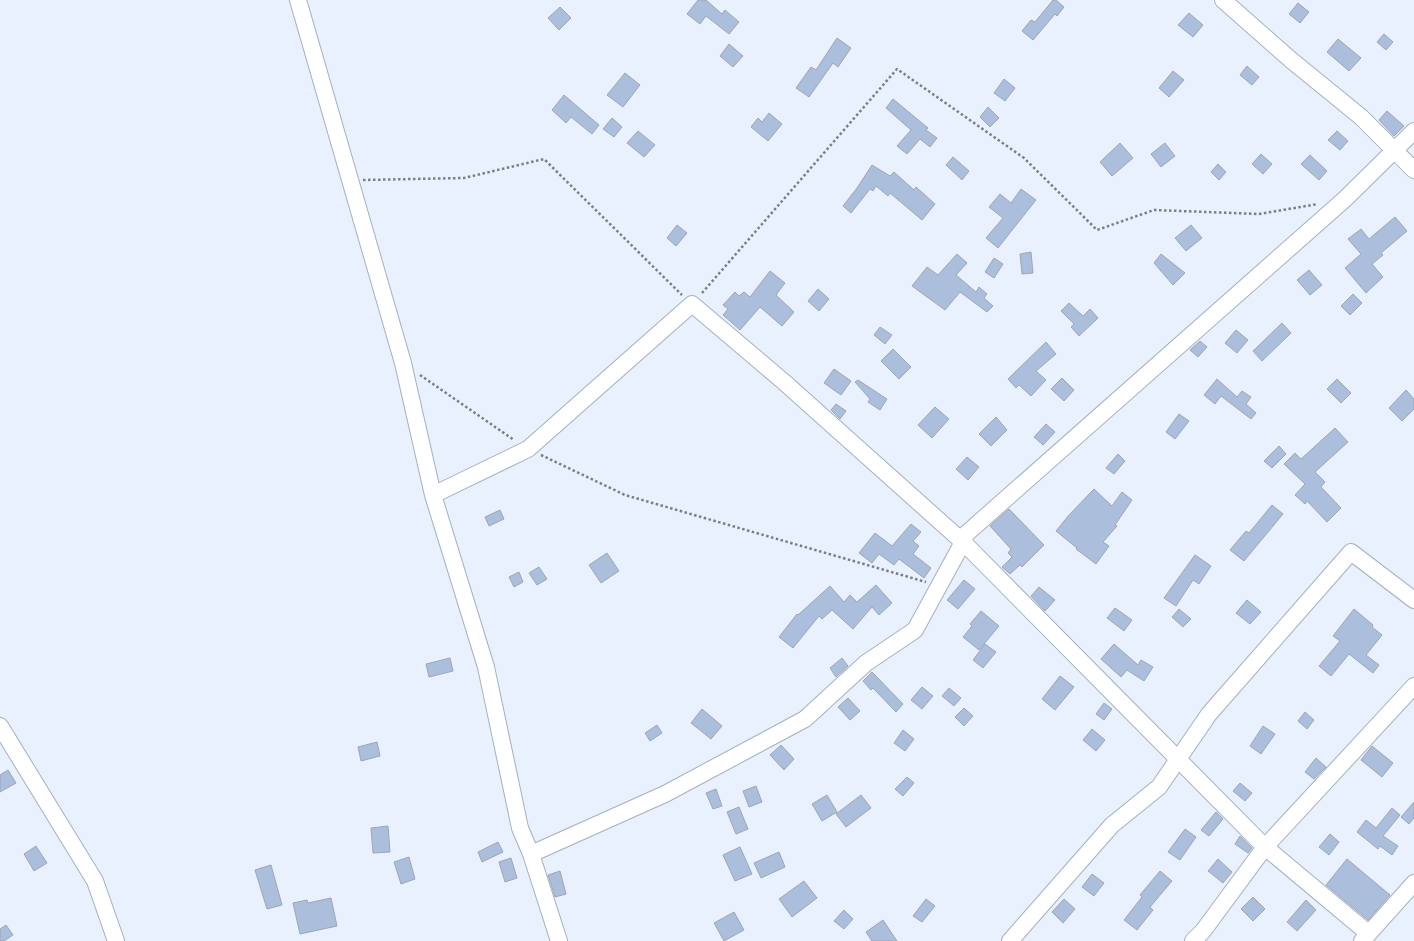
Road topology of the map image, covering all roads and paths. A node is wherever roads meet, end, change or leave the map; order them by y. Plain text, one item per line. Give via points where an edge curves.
1 (298, 0) edge
2 (1223, 0) edge
3 (1414, 131) edge
4 (1394, 150) junction
5 (1414, 170) edge
6 (349, 180) junction
7 (1345, 199) junction
8 (692, 304) junction
9 (403, 363) junction
10 (528, 450) junction
11 (433, 495) junction
12 (963, 542) junction
13 (940, 586) junction
14 (1414, 600) edge
15 (1414, 686) edge
16 (0, 726) edge
17 (1178, 759) junction
18 (1265, 847) junction
19 (531, 854) junction
20 (1414, 883) edge
21 (1365, 937) edge
22 (116, 941) edge
23 (559, 941) edge
24 (1010, 941) edge
25 (1193, 941) edge

1 - 6 street
2 - 4 street via 1361,117
3 - 4 street
4 - 5 street
4 - 7 street
6 - 8 path via 464,178 544,159
6 - 9 street
7 - 8 path via 1259,214 1154,210 1097,230 1024,158 897,70
7 - 12 street via 966,534
8 - 10 street
8 - 12 street
9 - 10 path
9 - 11 street
10 - 11 street
10 - 13 path via 624,495
11 - 19 street via 486,667 520,828
12 - 13 street
12 - 17 street
13 - 19 street via 915,630 866,663 804,719 665,794
14 - 17 street via 1351,552 1210,714
15 - 18 street
16 - 22 street via 95,881
17 - 18 street
17 - 24 street via 1159,787 1112,825
18 - 21 street
18 - 25 street
19 - 23 street
20 - 21 street

